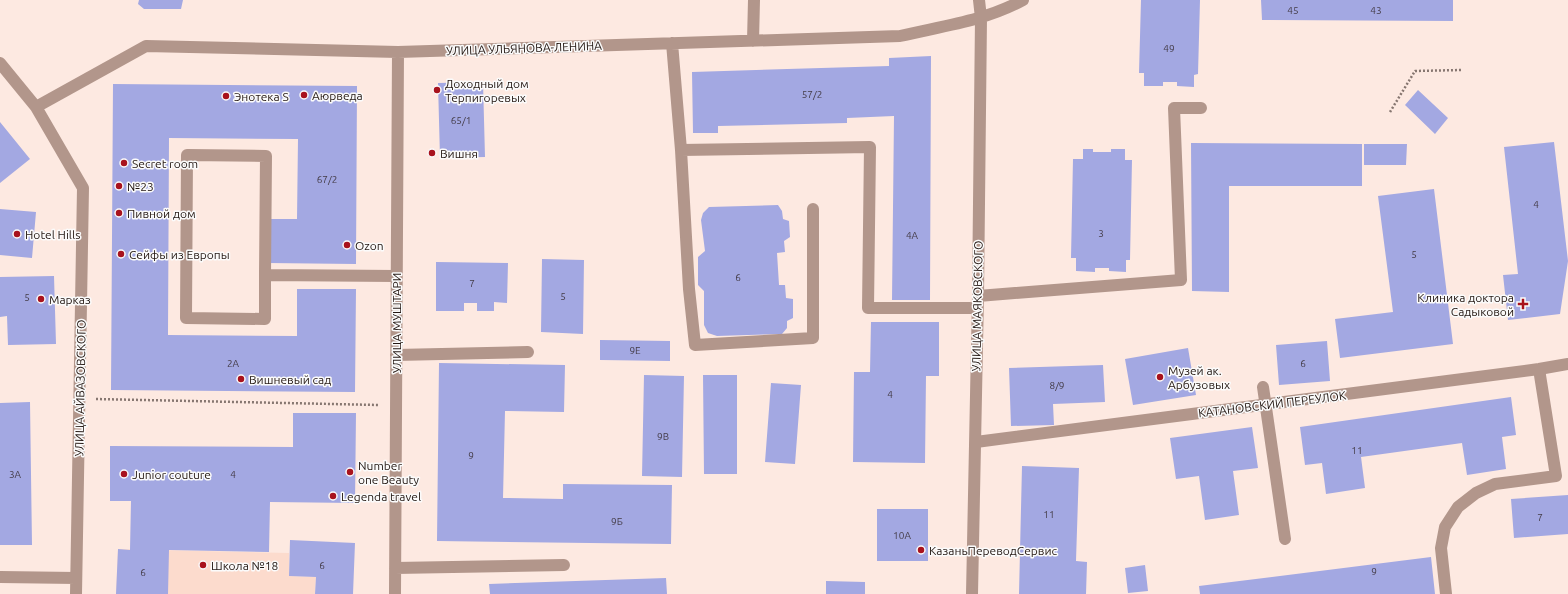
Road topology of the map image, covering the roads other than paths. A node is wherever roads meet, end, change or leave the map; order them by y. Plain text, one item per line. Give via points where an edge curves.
1 (754, 0) edge
2 (979, 0) edge
3 (1023, 0) edge
4 (981, 18) junction
5 (753, 41) junction
6 (672, 43) junction
7 (398, 52) junction
8 (0, 63) edge
9 (36, 107) junction
10 (1200, 108) dead end
11 (681, 150) junction
12 (813, 209) dead end
13 (265, 275) junction
14 (396, 276) junction
15 (978, 302) junction
16 (528, 352) dead end
17 (396, 355) junction
18 (1568, 364) edge
19 (1539, 369) junction
20 (1263, 387) dead end
21 (1265, 404) junction
22 (976, 442) junction
23 (1562, 476) edge
24 (1285, 539) dead end
25 (564, 565) dead end
26 (395, 568) junction
27 (0, 577) edge
28 (76, 578) junction
29 (76, 594) edge
30 (395, 594) edge
31 (972, 594) edge
32 (1446, 594) edge

1 - 5 street
2 - 4 street, УЛИЦА МАЯКОВСКОГО
3 - 4 street, УЛИЦА УЛЬЯНОВА-ЛЕНИНА via 1005,10
4 - 5 street, УЛИЦА УЛЬЯНОВА-ЛЕНИНА via 900,36
4 - 15 street, УЛИЦА МАЯКОВСКОГО
5 - 6 street, УЛИЦА УЛЬЯНОВА-ЛЕНИНА
6 - 7 street, УЛИЦА УЛЬЯНОВА-ЛЕНИНА
6 - 11 street
7 - 9 street, УЛИЦА УЛЬЯНОВА-ЛЕНИНА via 146,46
7 - 14 street, УЛИЦА МУШТАРИ
8 - 9 street, УЛИЦА АЙВАЗОВСКОГО
9 - 28 street, УЛИЦА АЙВАЗОВСКОГО via 84,188
10 - 15 street via 1174,108 1181,280
11 - 12 street via 695,345 813,338
11 - 15 street via 870,148 868,308
13 - 13 street via 265,318 186,318 187,155 266,156
13 - 14 street
14 - 17 street, УЛИЦА МУШТАРИ
15 - 22 street, УЛИЦА МАЯКОВСКОГО
16 - 17 street
17 - 26 street, УЛИЦА МУШТАРИ
18 - 19 street, КАТАНОВСКИЙ ПЕРЕУЛОК
19 - 21 street, КАТАНОВСКИЙ ПЕРЕУЛОК
19 - 23 street
20 - 21 street
21 - 22 street, КАТАНОВСКИЙ ПЕРЕУЛОК
21 - 24 street
22 - 31 street, УЛИЦА МАЯКОВСКОГО
23 - 32 street via 1495,484 1476,493 1458,507 1445,527 1441,548
25 - 26 street
26 - 30 street, УЛИЦА МУШТАРИ
27 - 28 street
28 - 29 street, УЛИЦА АЙВАЗОВСКОГО

